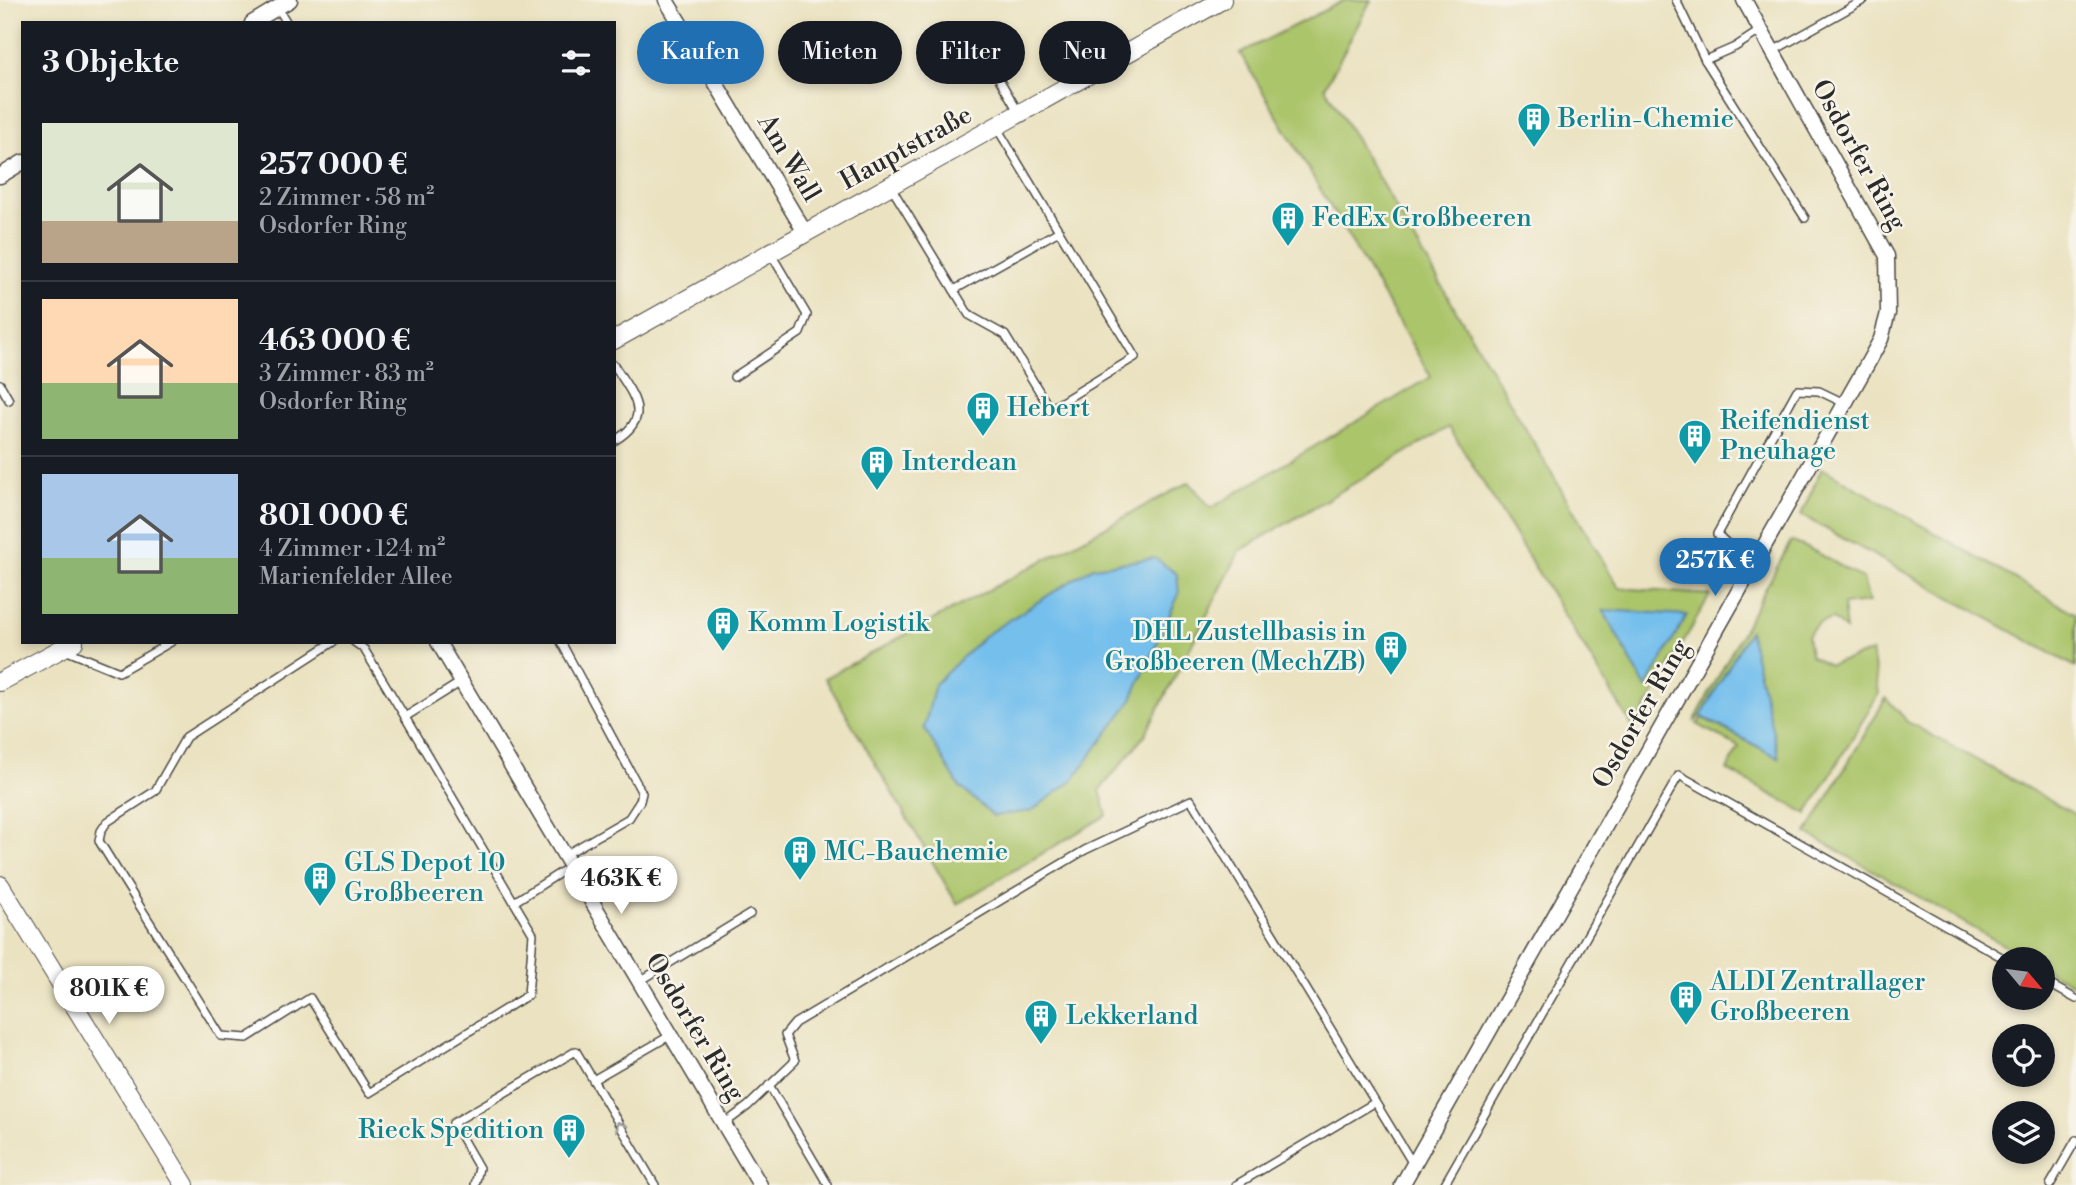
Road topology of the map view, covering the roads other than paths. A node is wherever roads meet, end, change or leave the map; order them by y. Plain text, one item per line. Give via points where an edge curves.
1 (666, 0) edge
2 (1222, 0) edge
3 (1676, 0) edge
4 (1744, 0) edge
5 (1864, 0) edge
6 (284, 4) edge
7 (1197, 6) edge
8 (255, 21) edge
9 (1762, 30) junction
10 (1773, 52) junction
11 (1705, 60) junction
12 (1002, 84) edge
13 (1019, 114) junction
14 (996, 127) junction
15 (21, 163) edge
16 (0, 176) edge
17 (891, 187) junction
18 (1805, 218) dead end
19 (1059, 231) junction
20 (806, 234) junction
21 (770, 253) junction
22 (954, 290) junction
23 (616, 339) edge
24 (616, 368) edge
25 (734, 377) dead end
26 (0, 384) edge
27 (9, 400) dead end
28 (1845, 404) junction
29 (616, 440) edge
30 (1756, 561) junction
31 (168, 644) edge
32 (329, 644) edge
33 (357, 644) edge
34 (439, 644) edge
35 (562, 644) edge
36 (68, 645) edge
37 (0, 682) edge
38 (461, 682) junction
39 (405, 717) junction
40 (568, 861) junction
41 (0, 885) edge
42 (514, 901) junction
43 (750, 914) dead end
44 (1992, 952) edge
45 (639, 981) junction
46 (2055, 987) edge
47 (2076, 999) edge
48 (671, 1035) junction
49 (593, 1080) junction
50 (769, 1085) junction
51 (1374, 1103) junction
52 (724, 1125) junction
53 (2076, 1140) edge
54 (1414, 1164) junction
55 (185, 1185) edge
56 (475, 1185) edge
57 (655, 1185) edge
58 (760, 1185) edge
59 (828, 1185) edge
60 (1236, 1185) edge
61 (1402, 1185) edge
62 (1444, 1185) edge
63 (2050, 1185) edge

1 - 20 street, Am Wall
2 - 7 street, Hauptstraße
3 - 11 lane
4 - 9 street, Osdorfer Ring
5 - 10 lane
6 - 8 street
7 - 13 street, Hauptstraße
9 - 10 street, Osdorfer Ring
9 - 11 lane
10 - 28 street, Osdorfer Ring via 1887,256 1888,313 1881,338
11 - 18 lane
12 - 13 lane
13 - 14 street, Hauptstraße
14 - 17 street, Hauptstraße
14 - 19 lane
15 - 16 street
17 - 20 street, Hauptstraße
17 - 22 lane
19 - 22 lane
19 - 22 lane via 1135,357 1050,409 1005,335 969,315
20 - 21 street, Hauptstraße
21 - 23 street, Hauptstraße
21 - 25 lane via 807,315 805,324 800,333
24 - 29 lane via 638,411 631,430
26 - 27 lane
28 - 30 street, Osdorfer Ring
28 - 30 lane via 1819,391 1797,390 1717,534
30 - 54 street, Osdorfer Ring
31 - 36 lane via 119,672
32 - 42 lane via 186,737 155,791 107,822 100,835 99,841 220,1036 247,1038 310,998 369,1093 528,995 533,934
33 - 39 lane
34 - 38 street, Osdorfer Ring
35 - 40 lane via 642,793 629,818
36 - 37 street
38 - 39 lane
38 - 40 street, Osdorfer Ring
39 - 42 lane
40 - 42 lane
40 - 45 street, Osdorfer Ring
41 - 55 street
43 - 45 lane
44 - 62 lane via 1679,775
45 - 48 street, Osdorfer Ring
46 - 47 lane
48 - 49 lane
48 - 52 street, Osdorfer Ring
49 - 56 lane via 576,1051 453,1123 480,1168
57 -> 49 lane
50 - 51 lane via 795,1061 785,1035 795,1023 1085,850 1191,800
50 - 52 lane
50 - 59 lane
51 - 54 lane
51 - 60 lane
52 - 58 street, Osdorfer Ring
53 - 63 lane
54 - 61 street, Osdorfer Ring

